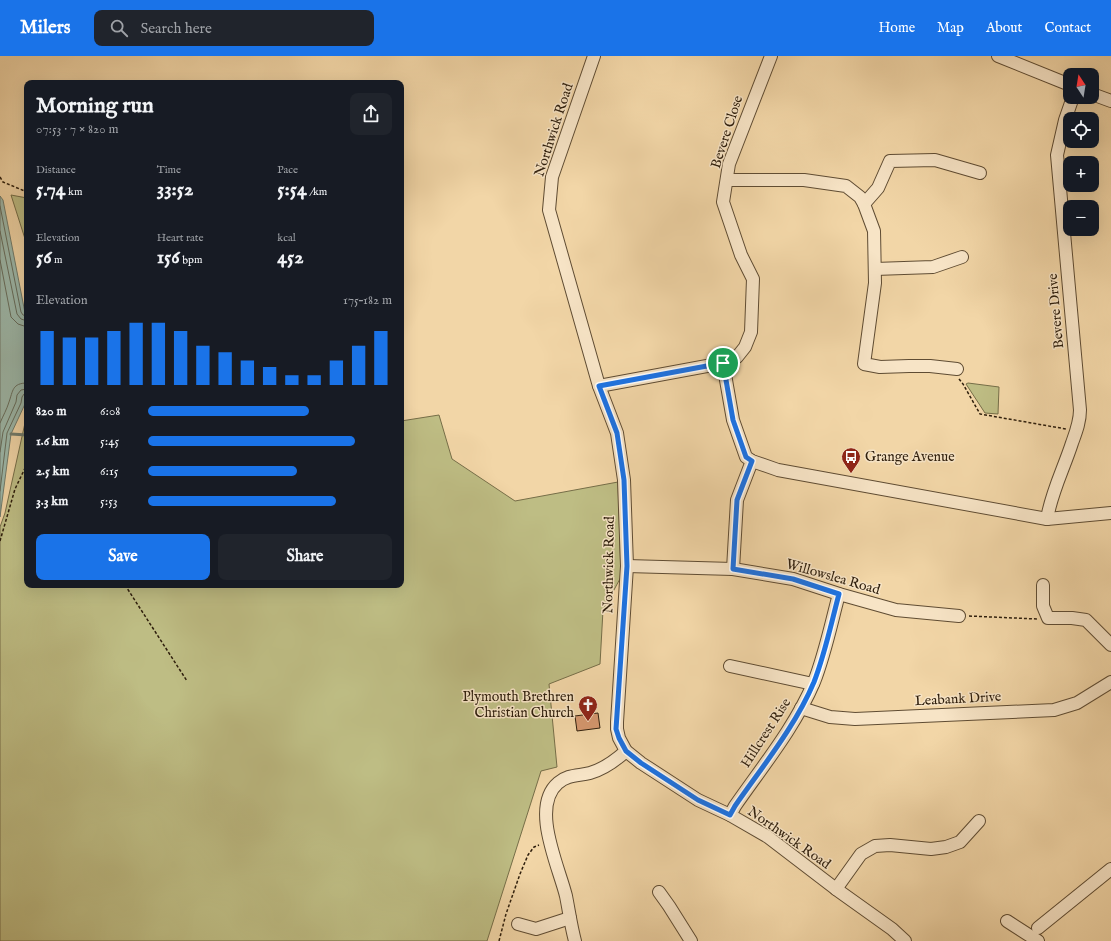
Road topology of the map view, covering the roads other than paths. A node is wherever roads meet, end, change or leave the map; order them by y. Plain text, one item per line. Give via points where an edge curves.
1 (594, 56) edge
2 (770, 56) edge
3 (998, 56) edge
4 (1025, 61) edge
5 (1063, 81) edge
6 (1099, 97) edge
7 (1111, 101) edge
8 (1071, 104) edge
9 (980, 173) dead end
10 (727, 180) junction
11 (864, 204) junction
12 (962, 257) dead end
13 (875, 269) junction
14 (723, 363) junction
15 (957, 369) road end
16 (599, 386) junction
17 (752, 461) junction
18 (1111, 513) edge
19 (1047, 519) junction
20 (627, 566) junction
21 (733, 569) junction
22 (1043, 585) dead end
23 (839, 594) junction
24 (959, 616) road end
25 (1111, 645) edge
26 (730, 666) dead end
27 (1111, 682) edge
28 (813, 684) junction
29 (801, 708) junction
30 (626, 751) junction
31 (730, 815) junction
32 (979, 821) dead end
33 (1111, 869) edge
34 (836, 889) junction
35 (659, 892) dead end
36 (570, 918) junction
37 (1007, 921) dead end
38 (518, 924) dead end
39 (1038, 928) dead end
40 (575, 941) edge
41 (691, 941) edge
42 (905, 941) edge
43 (1038, 941) edge

1 - 16 street, Northwick Road via 552,177 549,210
2 - 10 street, Bevere Close via 729,164
3 - 4 street
4 - 5 street
6 - 7 street
8 - 19 street, Bevere Drive via 1057,155 1080,418 1048,508
9 - 11 street via 935,160 890,161 878,188
10 - 11 street via 804,180 846,186 860,197
10 - 14 street, Bevere Close via 723,202 741,255 753,279 751,332 745,347 737,356
11 - 13 street via 874,231
12 - 13 street via 932,267
13 - 15 street via 864,364 880,367 930,366
14 - 16 street, Bevere Close
14 - 17 street via 733,420 746,457
16 - 20 street, Northwick Road via 617,433 624,480
17 - 19 street via 778,470
17 - 21 street via 737,500
18 - 19 street
20 - 21 street, Willowslea Road
20 - 30 street, Northwick Road via 616,722 619,738
21 - 23 street, Willowslea Road via 793,579
22 - 25 street via 1043,606 1048,618 1086,620
23 - 24 street, Willowslea Road via 896,610
23 - 28 street, Hillcrest Rise via 822,662
26 - 28 street
27 - 29 street, Leabank Drive via 1077,703 1054,710 854,719 830,717
28 - 29 street, Hillcrest Rise
29 - 31 street, Hillcrest Rise
30 - 31 street, Northwick Road via 698,800
30 - 36 street via 605,767 573,775 558,782 550,793 546,806 546,821
31 - 34 street, Northwick Road via 768,837
32 - 34 street via 960,842 946,847 930,849 875,846 861,854
33 - 39 street
34 - 42 street, Northwick Road
35 - 41 street
36 - 38 street via 536,929
36 - 40 street
37 - 43 street

